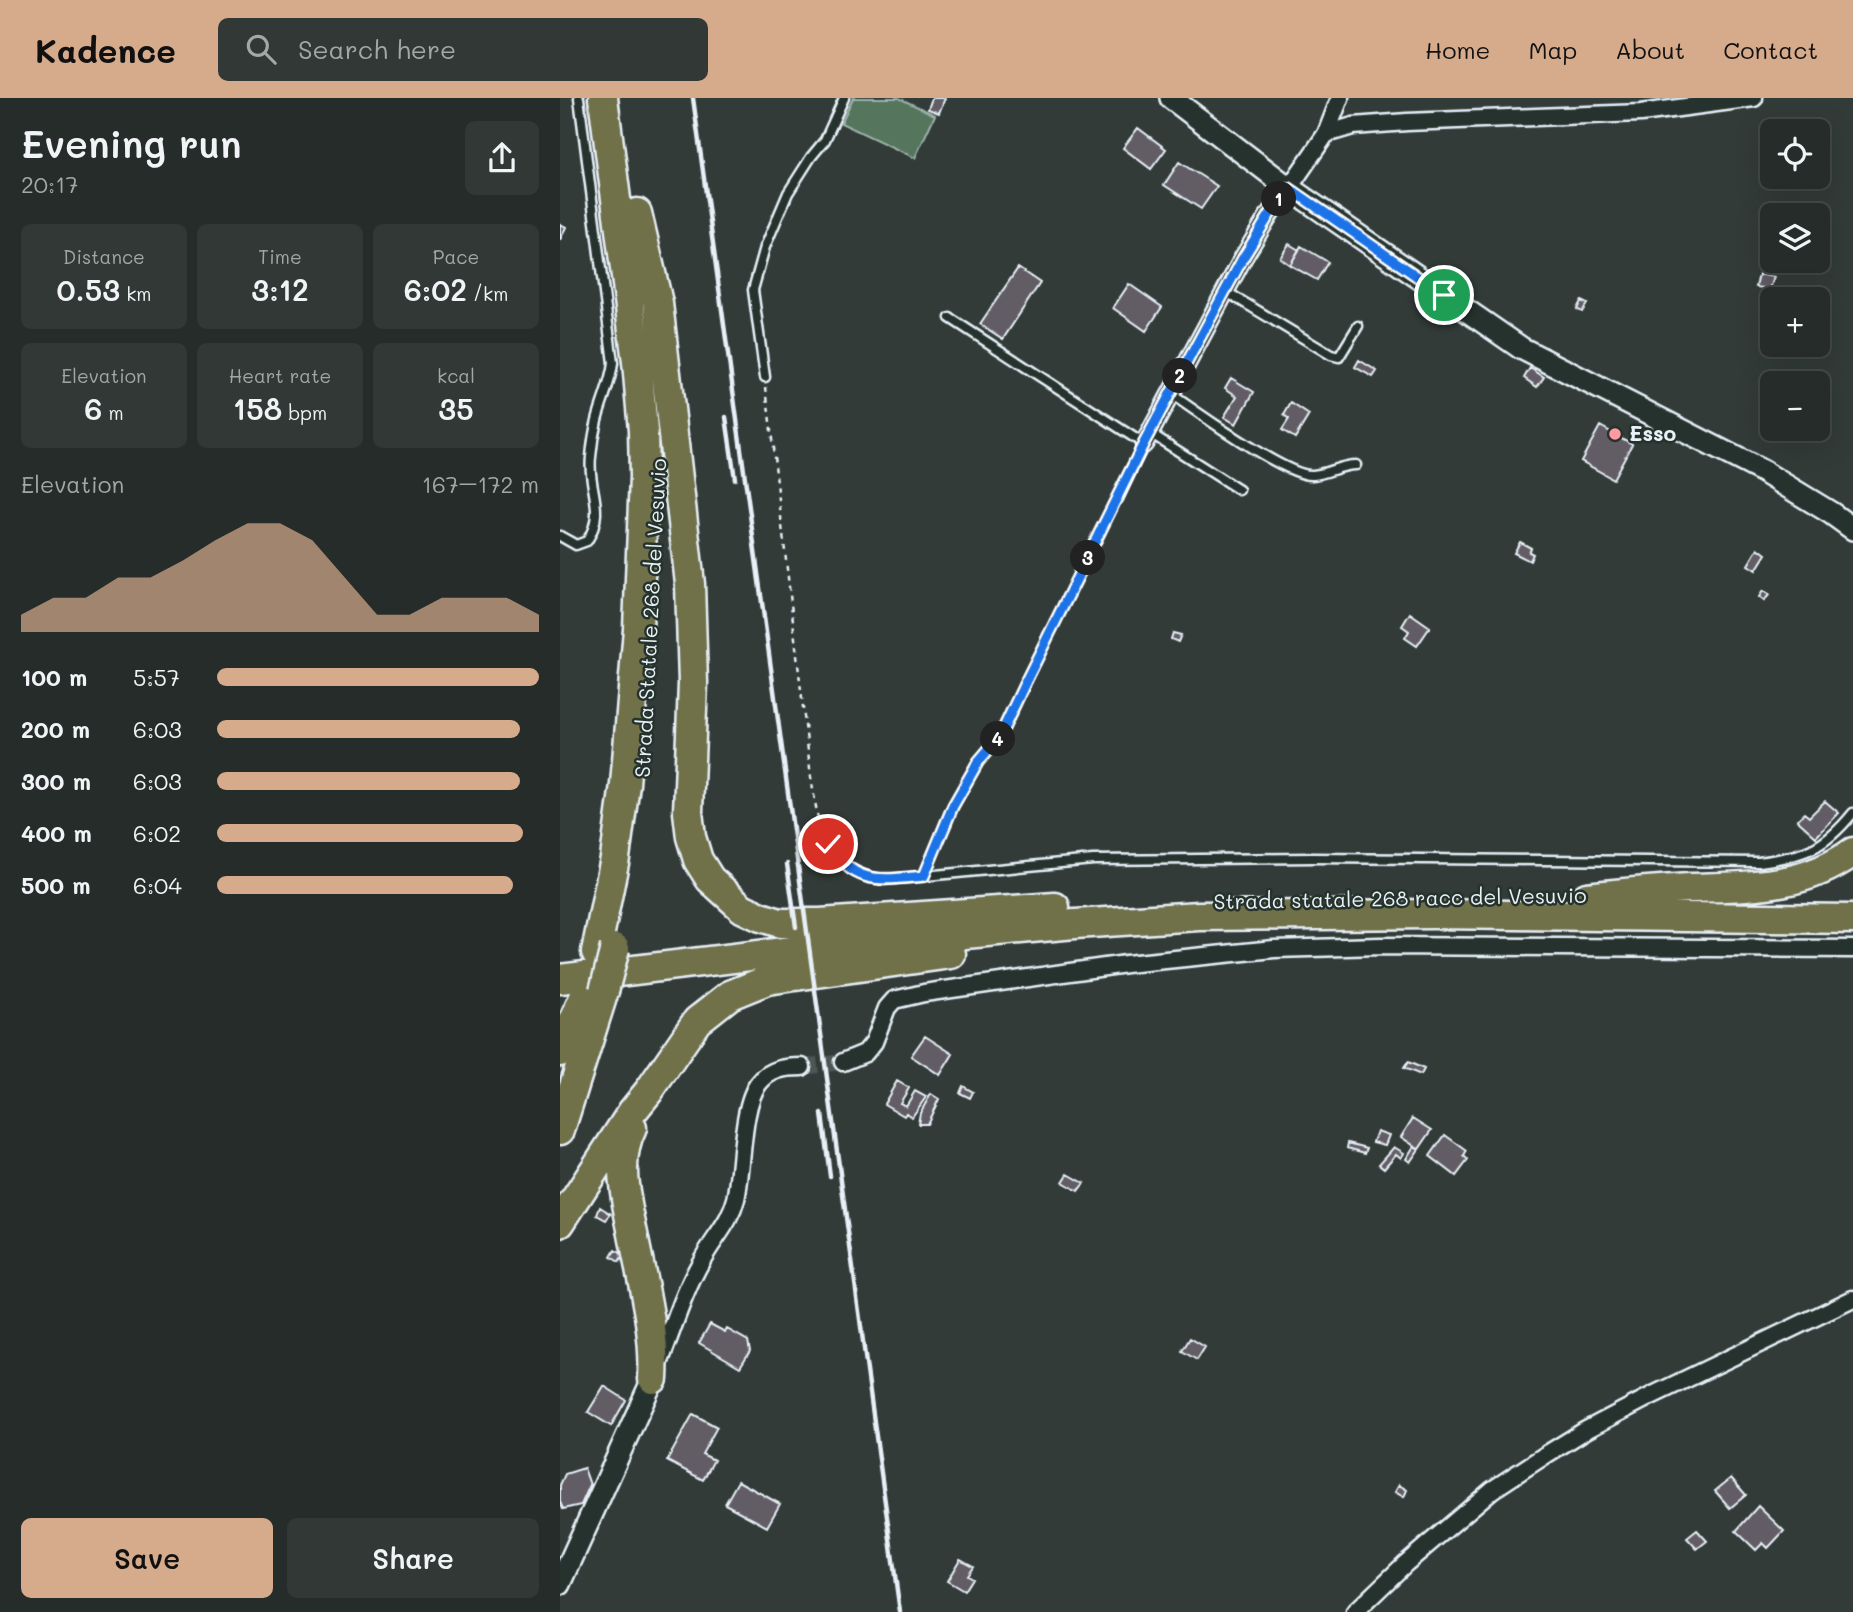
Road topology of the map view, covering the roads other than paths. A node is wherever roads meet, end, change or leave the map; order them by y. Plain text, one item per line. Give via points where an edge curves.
1 (579, 98) edge
2 (603, 98) edge
3 (621, 98) edge
4 (844, 98) edge
5 (1171, 98) edge
6 (1340, 98) edge
7 (1754, 98) edge
8 (1326, 134) junction
9 (1289, 188) junction
10 (637, 213) junction
11 (1225, 292) junction
12 (950, 318) dead end
13 (1358, 326) dead end
14 (765, 377) road end
15 (1171, 394) junction
16 (1147, 438) junction
17 (1356, 464) dead end
18 (1239, 490) dead end
19 (1118, 499) road end
20 (1853, 529) edge
21 (560, 536) edge
22 (1853, 813) edge
23 (828, 844) road end
24 (1853, 852) edge
25 (1587, 897) junction
26 (1853, 901) edge
27 (1128, 906) junction
28 (1298, 915) junction
29 (1853, 919) edge
30 (824, 947) junction
31 (1853, 949) edge
32 (606, 950) junction
33 (560, 979) edge
34 (595, 992) junction
35 (560, 1052) edge
36 (843, 1062) tunnel mouth
37 (802, 1067) tunnel mouth
38 (560, 1078) edge
39 (649, 1091) junction
40 (560, 1130) edge
41 (560, 1223) edge
42 (1853, 1299) edge
43 (660, 1329) junction
44 (653, 1379) joint
45 (560, 1584) edge
46 (1355, 1612) edge

1 - 21 lane via 613,363 590,461 597,514 594,531 587,541 576,544
2 - 32 highway, Strada Statale 268 del Vesuvio via 637,362 644,477 639,616
3 - 10 highway, Strada Statale 268 del Vesuvio
4 - 14 lane via 825,140 788,193 762,257 753,290
5 - 9 street
6 - 8 street
7 - 8 street via 1641,113 1407,122
8 - 9 street
9 - 11 street
9 - 20 street via 1521,348 1762,471
10 - 27 highway via 658,303 690,584 693,683 688,812 698,860 710,879 742,908 780,923
10 - 32 highway, Strada Statale 268 del Vesuvio via 660,430 660,539 648,739 632,859
11 - 13 lane via 1331,355 1339,357
11 - 15 street
12 - 16 lane
15 - 16 street
15 - 17 lane via 1299,473 1313,476
16 - 18 lane
16 - 19 lane
22 - 23 lane via 1820,846 1797,856 1759,862 1093,860 883,880 858,875 839,861
24 - 25 highway via 1826,870 1793,881
25 - 26 highway, Strada statale 268 racc del Vesuvio
25 - 27 highway, Strada statale 268 racc del Vesuvio via 1362,895
27 - 30 highway, Strada statale 268 racc del Vesuvio via 894,933
28 - 29 highway, Strada statale 268 racc del Vesuvio
28 - 30 highway, Strada statale 268 racc del Vesuvio via 1158,919
28 - 39 highway via 1120,932 767,981 730,995 697,1021
30 - 33 highway, Strada statale 268 racc del Vesuvio
31 - 36 street via 1380,946 1274,949 1126,964 894,1000 865,1053
32 - 34 highway, Strada Statale 268 del Vesuvio, bridge
34 - 35 highway
34 - 38 highway, Strada Statale 268 del Vesuvio
34 - 40 highway, Strada Statale 268 del Vesuvio via 587,1051
37 - 43 street via 770,1072 757,1085 750,1100 731,1215
39 - 41 highway
39 - 43 highway via 627,1138 623,1185
42 - 46 street via 1662,1390 1547,1454 1492,1490
43 - 44 highway
44 - 45 street

